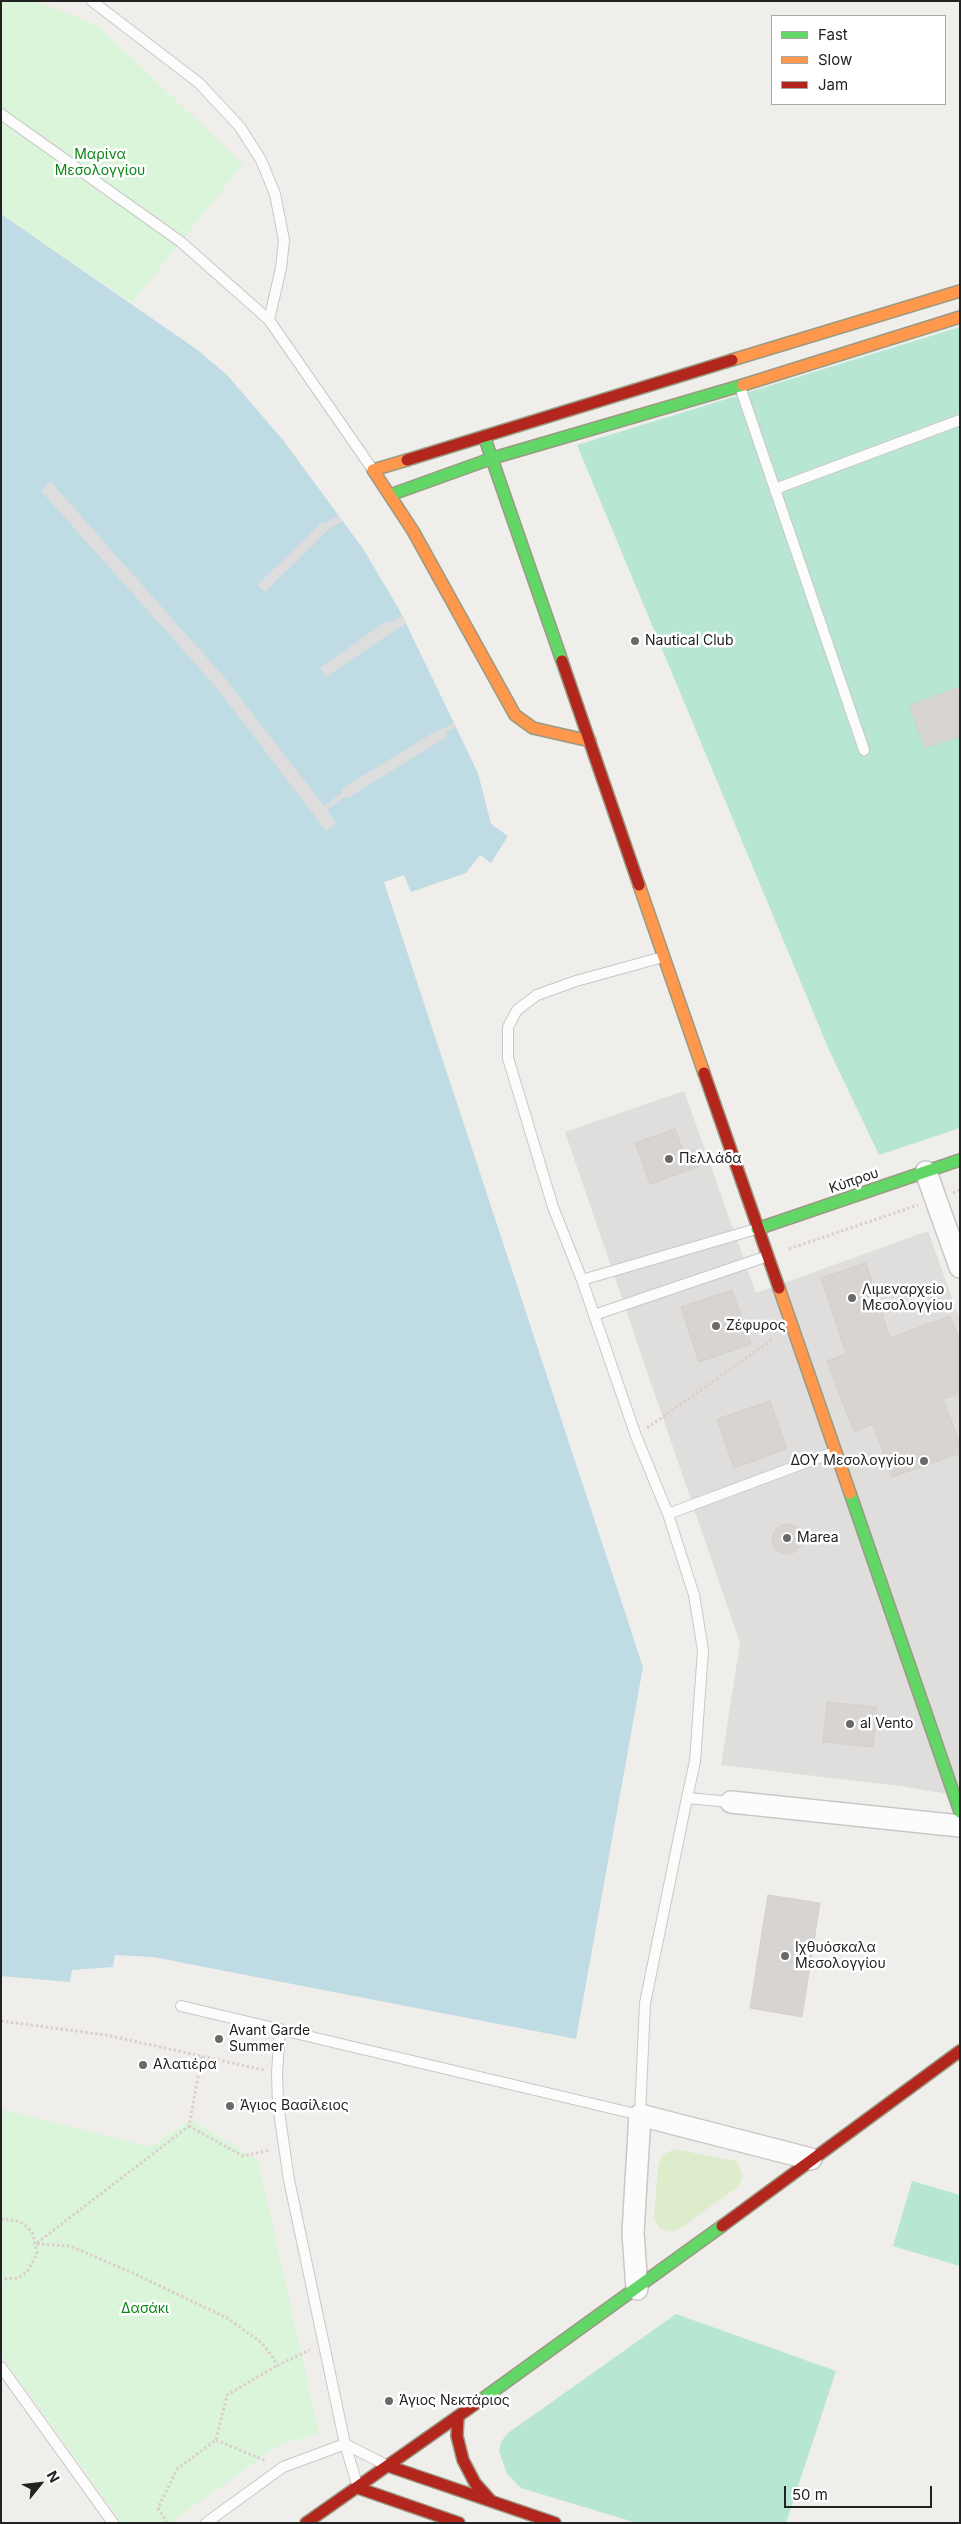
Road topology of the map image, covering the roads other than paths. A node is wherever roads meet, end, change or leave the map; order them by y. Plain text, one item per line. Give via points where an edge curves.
1 (92, 1) edge
2 (1, 114) edge
3 (960, 291) edge
4 (960, 317) edge
5 (269, 320) junction
6 (739, 386) junction
7 (960, 420) edge
8 (484, 436) junction
9 (493, 458) junction
10 (373, 470) junction
11 (775, 489) junction
12 (390, 495) junction
13 (590, 741) junction
14 (864, 750) dead end
15 (664, 957) junction
16 (960, 1160) edge
17 (926, 1172) junction
18 (757, 1229) junction
19 (768, 1256) junction
20 (960, 1267) edge
21 (582, 1280) junction
22 (594, 1315) junction
23 (835, 1451) junction
24 (668, 1514) junction
25 (687, 1798) junction
26 (731, 1802) joint
27 (960, 1812) edge
28 (960, 1826) edge
29 (181, 2006) dead end
30 (280, 2029) junction
31 (960, 2051) edge
32 (640, 2115) junction
33 (811, 2159) junction
34 (637, 2289) junction
35 (1, 2366) edge
36 (458, 2416) junction
37 (344, 2444) junction
38 (388, 2466) junction
39 (358, 2488) junction
40 (490, 2500) junction
41 (113, 2523) edge
42 (206, 2523) edge
43 (306, 2523) edge
44 (459, 2523) edge
45 (555, 2523) edge

1 - 5 lane via 199,83 240,127 261,160 275,194 284,240
2 - 5 lane via 181,242
3 - 8 street
4 - 6 street
5 - 10 lane
6 - 9 street
6 - 11 lane
7 - 11 lane
8 - 9 street
8 - 10 street
9 - 12 street
9 - 13 street
10 - 12 street
11 - 14 lane
12 - 13 street via 516,715 533,728
13 - 15 street
15 - 18 street
15 - 21 lane via 537,995 517,1010 508,1027 508,1058 522,1109 553,1207
16 - 17 street, Κύπρου
17 - 18 street, Κύπρου
17 - 20 street
18 - 19 street
18 - 21 lane
19 - 22 lane
19 - 23 street
21 - 22 lane
22 - 24 lane via 636,1436
23 - 24 lane
23 - 27 street
24 - 25 lane via 694,1595 703,1650 695,1761
25 - 26 lane
25 - 32 lane via 646,2003
26 - 28 street
29 - 30 lane
30 - 32 lane
30 - 37 lane via 278,2106 284,2148
31 - 33 street
32 - 33 street
32 - 34 street via 633,2233
33 - 34 street
34 - 36 street
35 - 41 lane
36 - 38 street
36 - 40 street via 456,2436 463,2460 475,2483
37 - 38 lane
37 - 39 lane
37 - 42 lane via 283,2467
38 - 39 street
38 - 40 street
39 - 43 street
39 - 44 street
40 - 45 street

